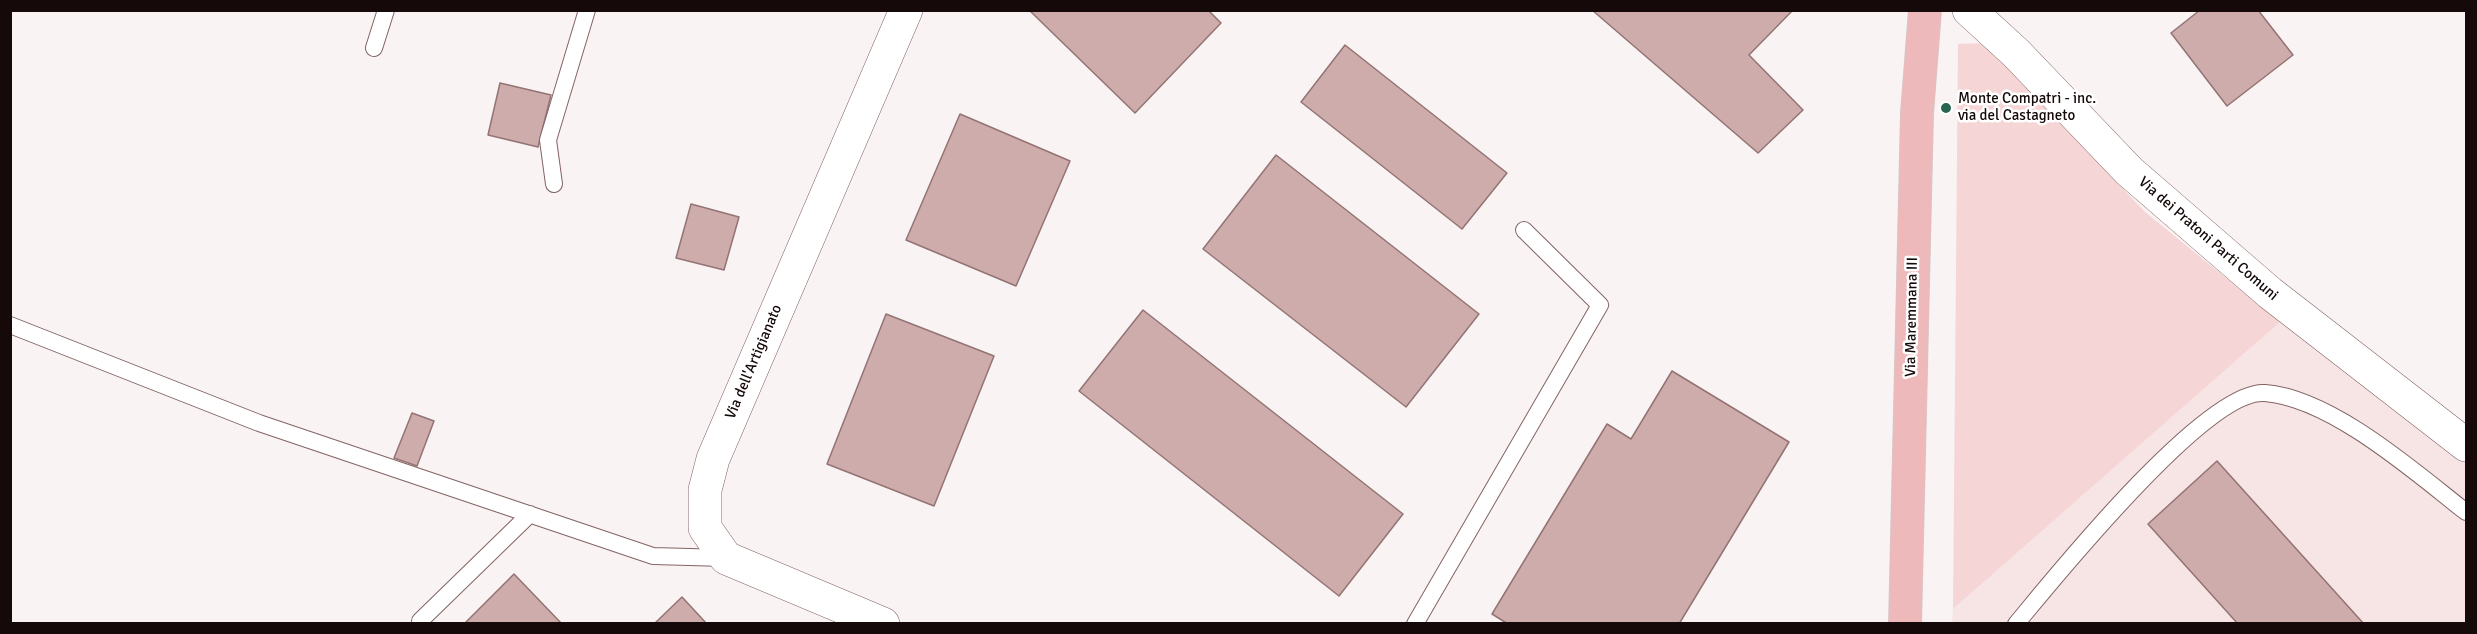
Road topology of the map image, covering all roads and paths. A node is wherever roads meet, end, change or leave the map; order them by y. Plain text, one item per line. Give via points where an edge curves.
1 (386, 10) edge
2 (587, 10) edge
3 (906, 10) edge
4 (1925, 10) edge
5 (1969, 10) edge
6 (374, 48) dead end
7 (554, 184) dead end
8 (1524, 230) dead end
9 (10, 325) edge
10 (2466, 445) edge
11 (2466, 512) edge
12 (530, 514) junction
13 (726, 558) junction
14 (420, 621) dead end
15 (883, 624) edge
16 (1415, 624) edge
17 (1905, 624) edge
18 (2016, 624) edge

1 - 6 lane
2 - 7 lane via 548,140
3 - 13 street, Via dell'Artigianato via 712,459 705,490 705,528
4 - 17 main road, Via Maremmana III via 1917,113
5 - 10 street, Via dei Pratoni Parti Comuni via 2016,53 2129,171 2270,293
8 - 16 lane via 1600,305
9 - 12 lane via 259,423
11 - 18 lane via 2382,448 2337,420 2296,400 2262,393 2229,404 2166,457 2082,543
12 - 13 lane via 654,556
12 - 14 lane
13 - 15 street

